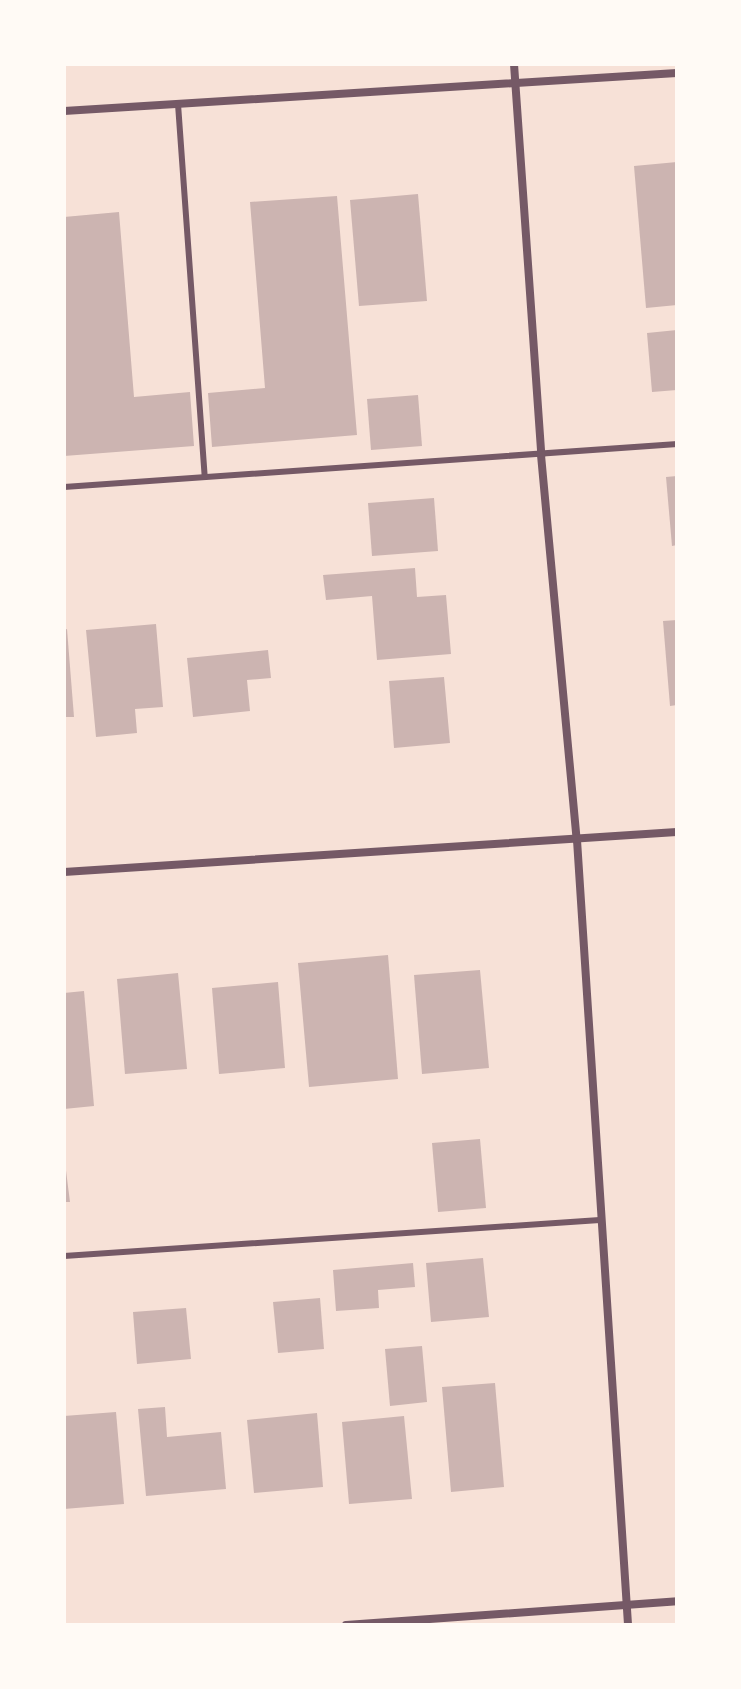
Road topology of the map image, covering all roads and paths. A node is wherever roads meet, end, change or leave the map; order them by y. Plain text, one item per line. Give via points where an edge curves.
1 (514, 64) edge
2 (677, 73) edge
3 (516, 82) junction
4 (178, 104) junction
5 (64, 111) edge
6 (677, 444) edge
7 (541, 455) junction
8 (205, 477) junction
9 (64, 487) edge
10 (677, 832) edge
11 (577, 840) junction
12 (64, 872) edge
13 (600, 1220) junction
14 (64, 1256) edge
15 (677, 1601) edge
16 (627, 1605) junction
17 (346, 1625) edge
18 (628, 1625) edge

1 - 3 street
2 - 3 street
3 - 4 street
3 - 7 street
4 - 5 street
4 - 8 lane
6 - 7 lane
7 - 8 lane
7 - 11 street
8 - 9 lane
10 - 11 street
11 - 12 street
11 - 13 street
13 - 14 lane
13 - 16 street
15 - 16 street
16 - 17 street
16 - 18 street

